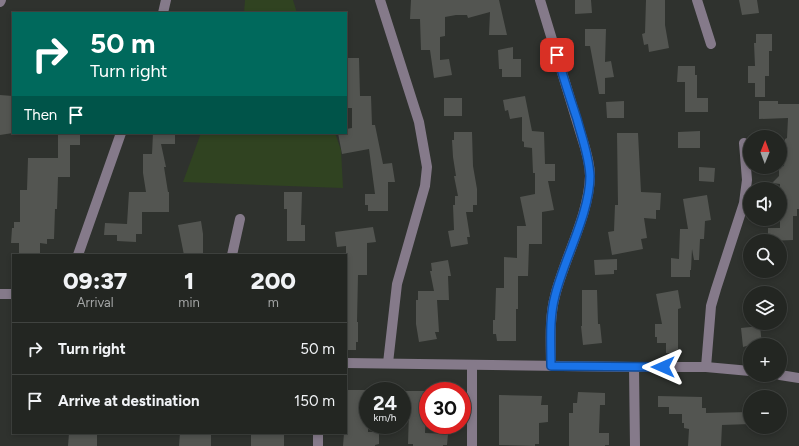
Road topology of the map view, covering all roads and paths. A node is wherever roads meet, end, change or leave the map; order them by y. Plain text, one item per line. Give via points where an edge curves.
1 (166, 0) edge
2 (380, 0) edge
3 (540, 0) edge
4 (697, 0) edge
5 (163, 12) edge
6 (711, 44) dead end
7 (121, 134) edge
8 (747, 174) edge
9 (240, 219) dead end
10 (78, 254) edge
11 (232, 254) edge
12 (0, 294) edge
13 (12, 294) edge
14 (347, 363) edge
15 (388, 363) junction
16 (472, 365) junction
17 (551, 366) junction
18 (634, 367) junction
19 (706, 367) junction
20 (743, 370) edge
21 (787, 376) edge
22 (799, 378) edge
23 (318, 434) edge
24 (318, 446) edge
25 (472, 446) edge
26 (635, 446) edge

1 - 5 street
2 - 15 street via 419,122 427,167 425,186 397,284
3 - 17 street via 582,138 590,176 584,210 554,296
4 - 6 street
7 - 10 street
8 - 19 street via 744,203 711,306
9 - 11 street
12 - 13 street
14 - 15 street
15 - 16 street
16 - 17 street
16 - 25 street
17 - 18 street
18 - 19 street
18 - 26 street
19 - 20 street
21 - 22 street
23 - 24 street

